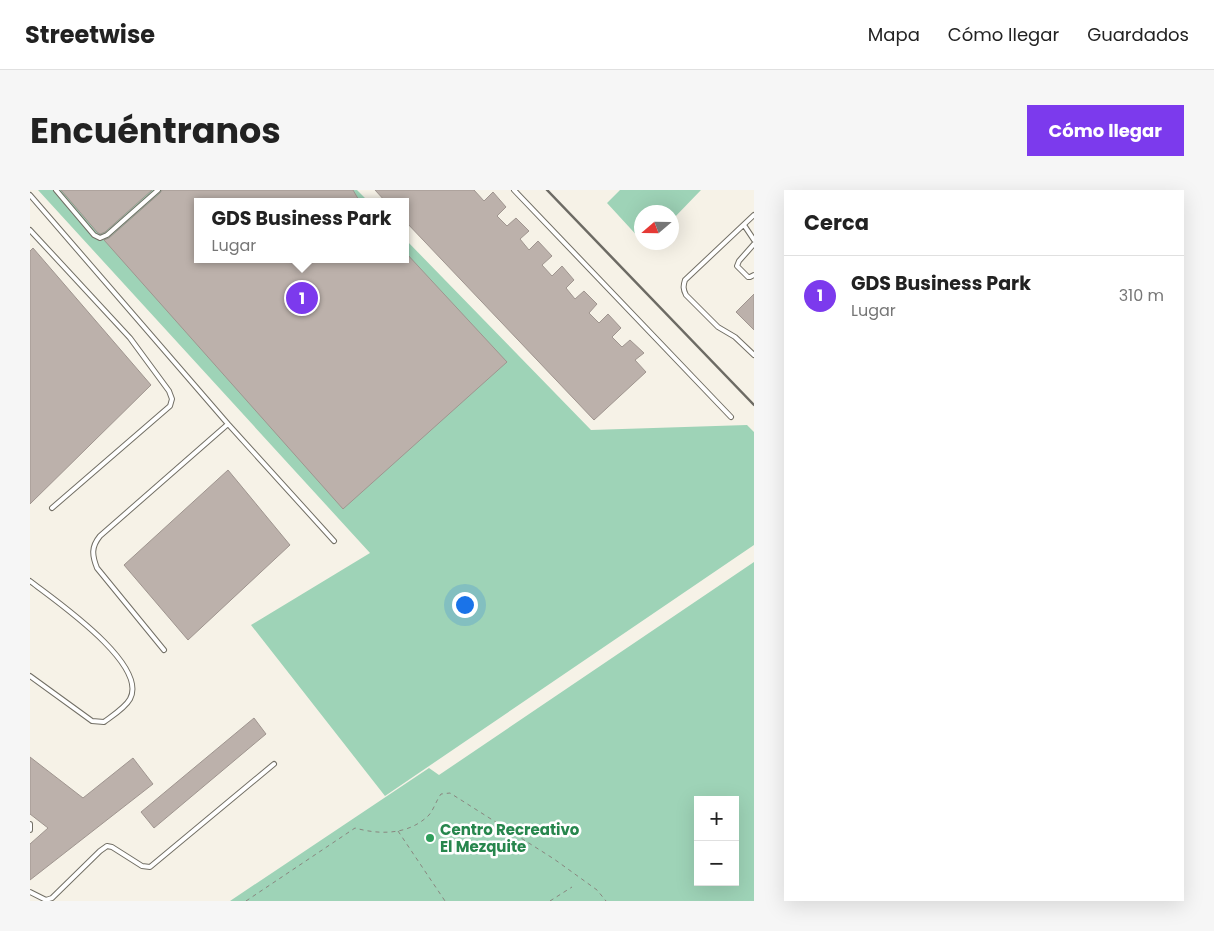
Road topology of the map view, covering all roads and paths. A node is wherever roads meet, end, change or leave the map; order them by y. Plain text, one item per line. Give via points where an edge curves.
1 (56, 190) edge
2 (158, 190) edge
3 (514, 190) edge
4 (30, 194) edge
5 (754, 215) edge
6 (744, 224) junction
7 (30, 230) edge
8 (754, 240) edge
9 (754, 244) edge
10 (754, 275) edge
11 (754, 354) edge
12 (732, 417) dead end
13 (228, 424) junction
14 (52, 508) dead end
15 (334, 541) dead end
16 (30, 581) edge
17 (164, 650) dead end
18 (30, 676) edge
19 (274, 764) dead end
20 (30, 824) edge
21 (30, 830) edge
22 (398, 832) junction
23 (572, 887) dead end
24 (30, 892) edge
25 (246, 901) edge
26 (445, 901) edge
27 (550, 901) edge
28 (606, 901) edge

1 - 2 lane via 100,238
3 - 12 lane
4 - 13 lane
5 - 6 lane
6 - 8 lane
6 - 11 lane via 685,280 683,290 718,327
7 - 14 lane via 130,338 172,399 170,406
9 - 10 lane via 737,266 750,278
13 - 15 lane
13 - 17 lane via 100,536 93,546 97,568
16 - 18 lane via 102,638 126,669 132,694 130,700 104,722 92,721
19 - 24 lane via 150,866 142,866 107,846 52,898 46,900
20 - 21 lane
22 - 25 path via 371,833 355,828
22 - 26 path
22 - 28 path via 428,815 440,794 450,793 554,860 597,890
23 - 27 path

